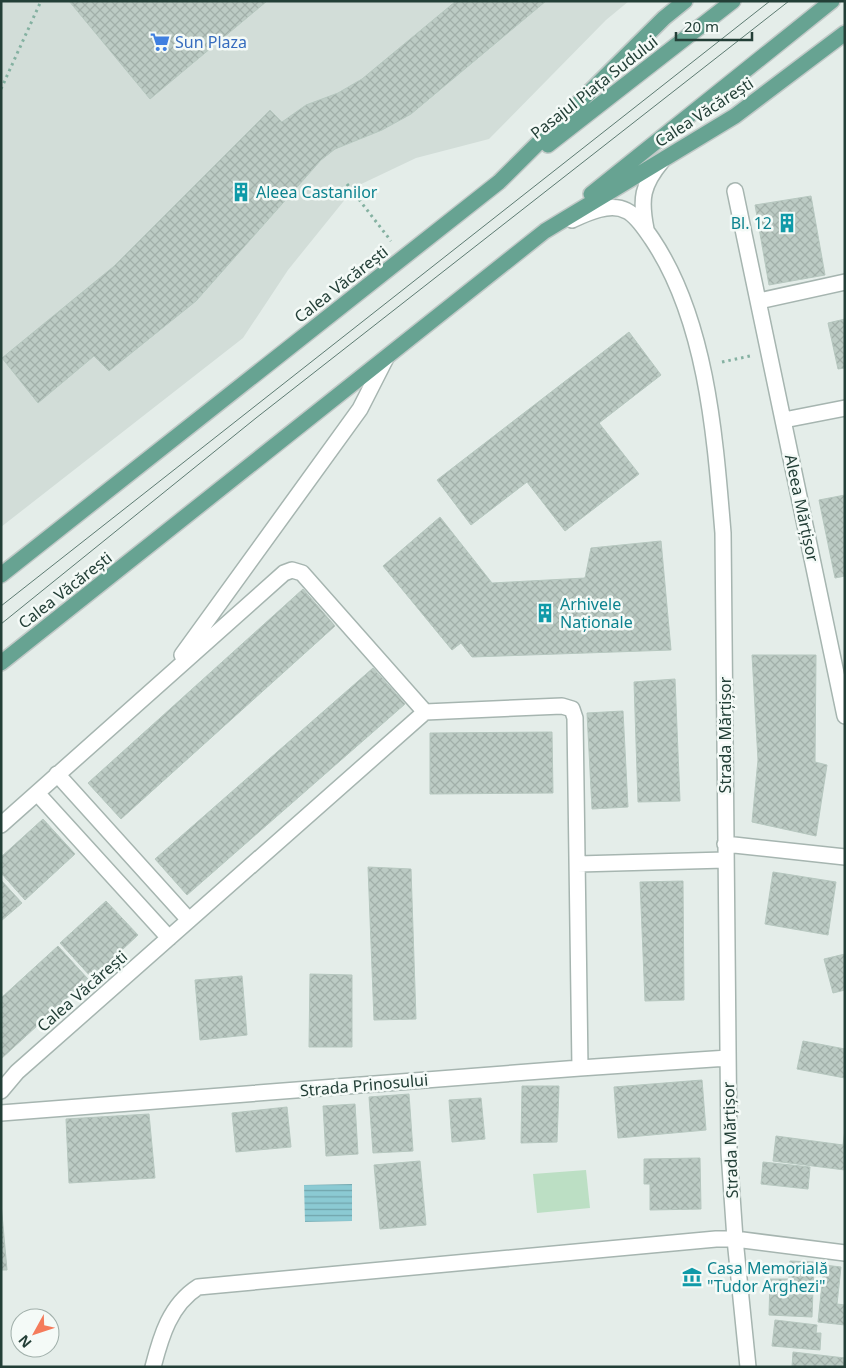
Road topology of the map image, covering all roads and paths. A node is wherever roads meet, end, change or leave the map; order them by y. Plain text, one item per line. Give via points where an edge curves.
1 (41, 1) edge
2 (684, 1) edge
3 (733, 1) edge
4 (832, 1) edge
5 (845, 33) edge
6 (1, 89) edge
7 (663, 160) junction
8 (499, 182) junction
9 (347, 184) dead end
10 (735, 191) dead end
11 (545, 231) junction
12 (647, 231) junction
13 (404, 257) junction
14 (845, 282) edge
15 (759, 301) junction
16 (770, 352) junction
17 (386, 358) junction
18 (701, 366) junction
19 (845, 408) edge
20 (784, 420) junction
21 (1, 575) edge
22 (839, 660) edge
23 (1, 663) edge
24 (165, 679) junction
25 (425, 712) junction
26 (845, 716) edge
27 (57, 774) junction
28 (37, 792) junction
29 (1, 825) edge
30 (725, 844) junction
31 (845, 858) edge
32 (725, 860) junction
33 (578, 864) junction
34 (189, 920) junction
35 (169, 938) junction
36 (728, 1058) junction
37 (580, 1068) junction
38 (1, 1091) edge
39 (1, 1114) edge
40 (735, 1239) junction
41 (845, 1253) edge
42 (153, 1367) edge
43 (748, 1367) edge

1 - 6 path
2 - 8 main road, Calea Văcărești
3 - 8 main road, Pasajul Piața Sudului
4 - 11 main road
5 - 7 main road, Calea Văcărești via 735,116
7 - 11 main road, Calea Văcărești
7 - 12 street via 645,185 642,211
8 - 13 main road, Calea Văcărești
9 - 13 path
10 - 15 street, Aleea Mărțișor
11 - 12 street, Strada Mărțișor via 585,214 615,208 626,210
11 - 17 main road, Calea Văcărești
12 - 18 street, Strada Mărțișor via 677,287
13 - 21 main road, Calea Văcărești
14 - 15 street
15 - 16 street, Aleea Mărțișor
16 - 18 path
16 - 20 street, Aleea Mărțișor
17 - 23 main road, Calea Văcărești
17 - 24 street, Calea Văcărești via 360,409
18 - 30 street, Strada Mărțișor via 717,458 723,533
19 - 20 street
20 - 22 street, Aleea Mărțișor
22 - 26 street, Aleea Mărțișor
24 - 25 street, Calea Văcărești via 284,573 292,570 302,574
24 - 27 street, Calea Văcărești
25 - 33 street via 562,706 572,709 576,718
25 - 34 street, Calea Văcărești
27 - 28 street, Calea Văcărești
27 - 34 street
28 - 29 street, Calea Văcărești
28 - 35 street
30 - 31 street
30 - 32 street, Strada Mărțișor
32 - 33 street
32 - 36 street, Strada Mărțișor
33 - 37 street
34 - 35 street, Calea Văcărești
35 - 38 street, Calea Văcărești via 17,1072
36 - 37 street, Strada Prinosului
36 - 40 street, Strada Mărțișor via 729,1152
37 - 39 street, Strada Prinosului
40 - 41 street
40 - 42 street via 198,1287 183,1296 172,1313
40 - 43 street, Strada Mărțișor

